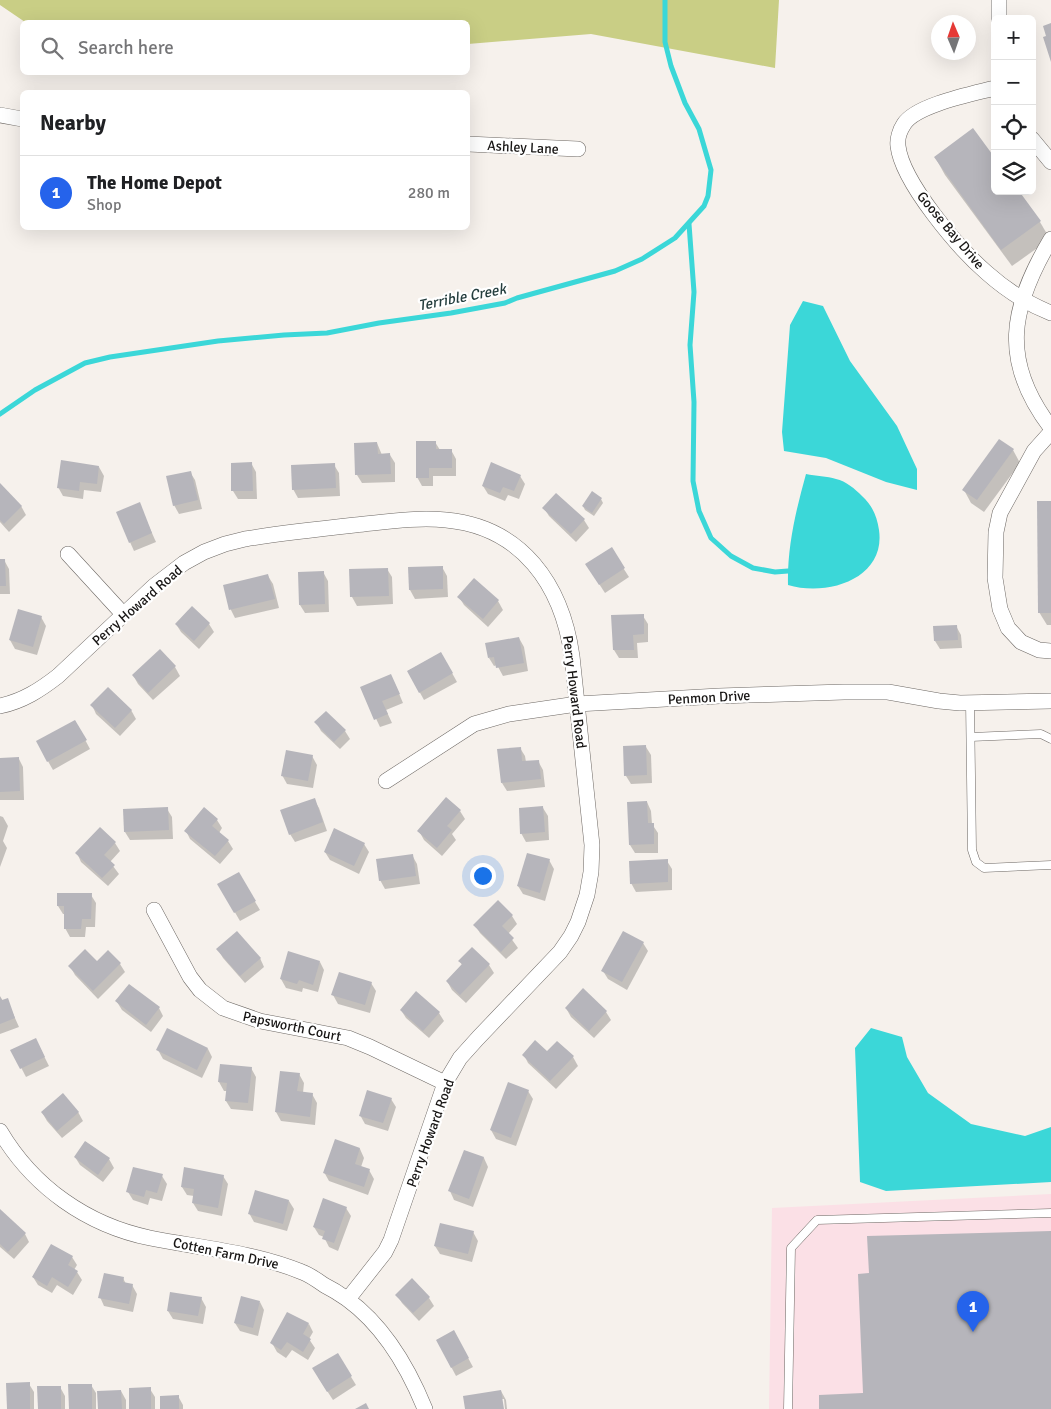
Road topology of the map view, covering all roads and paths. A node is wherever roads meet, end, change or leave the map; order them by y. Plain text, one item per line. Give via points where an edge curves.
1 (1000, 0) edge
2 (999, 15) edge
3 (991, 89) edge
4 (0, 115) edge
5 (20, 119) edge
6 (470, 144) edge
7 (1036, 144) edge
8 (578, 149) dead end
9 (1051, 162) edge
10 (1051, 239) edge
11 (1022, 299) junction
12 (1051, 313) edge
13 (1051, 430) edge
14 (68, 554) dead end
15 (123, 614) junction
16 (1051, 651) edge
17 (1051, 701) edge
18 (970, 702) junction
19 (577, 704) junction
20 (0, 706) edge
21 (971, 737) junction
22 (1051, 739) edge
23 (386, 781) dead end
24 (1051, 866) edge
25 (154, 910) dead end
26 (445, 1083) junction
27 (0, 1131) edge
28 (4, 1148) edge
29 (1051, 1213) edge
30 (348, 1299) junction
31 (425, 1409) edge
32 (788, 1409) edge

1 - 2 street
3 - 11 street, Goose Bay Drive via 913,114 904,123 898,145 912,182 962,248 986,272
4 - 5 street
6 - 8 street, Ashley Lane
7 - 9 street
10 - 11 street via 1028,280
11 - 12 street, Goose Bay Drive
11 - 13 street via 1017,359 1025,388
13 - 16 street via 1034,451 1000,513 996,532 995,578 1000,609 1008,628 1021,642
14 - 15 street
15 - 19 street, Perry Howard Road via 184,563 225,544 267,535 400,520 463,522 509,542 547,580 570,636
15 - 20 street, Perry Howard Road via 41,689
17 - 18 street, Penmon Drive
18 - 19 street, Penmon Drive via 939,701 888,692 844,692
18 - 21 lane
19 - 23 street, Penmon Drive via 509,714 474,724
19 - 26 street, Perry Howard Road via 592,845 587,895 578,922 560,952 460,1058
21 - 22 lane via 1041,734
21 - 24 lane via 972,850 976,862 984,868
25 - 26 street, Papsworth Court via 190,977 200,990 223,1008 260,1021 348,1038
26 - 30 street, Perry Howard Road via 391,1240
27 - 28 street, Cotten Farm Drive
28 - 30 street, Cotten Farm Drive via 51,1192 97,1221 149,1238 279,1263 304,1272
29 - 32 lane via 817,1220 791,1248
30 - 31 street, Cotten Farm Drive via 388,1339 415,1384

